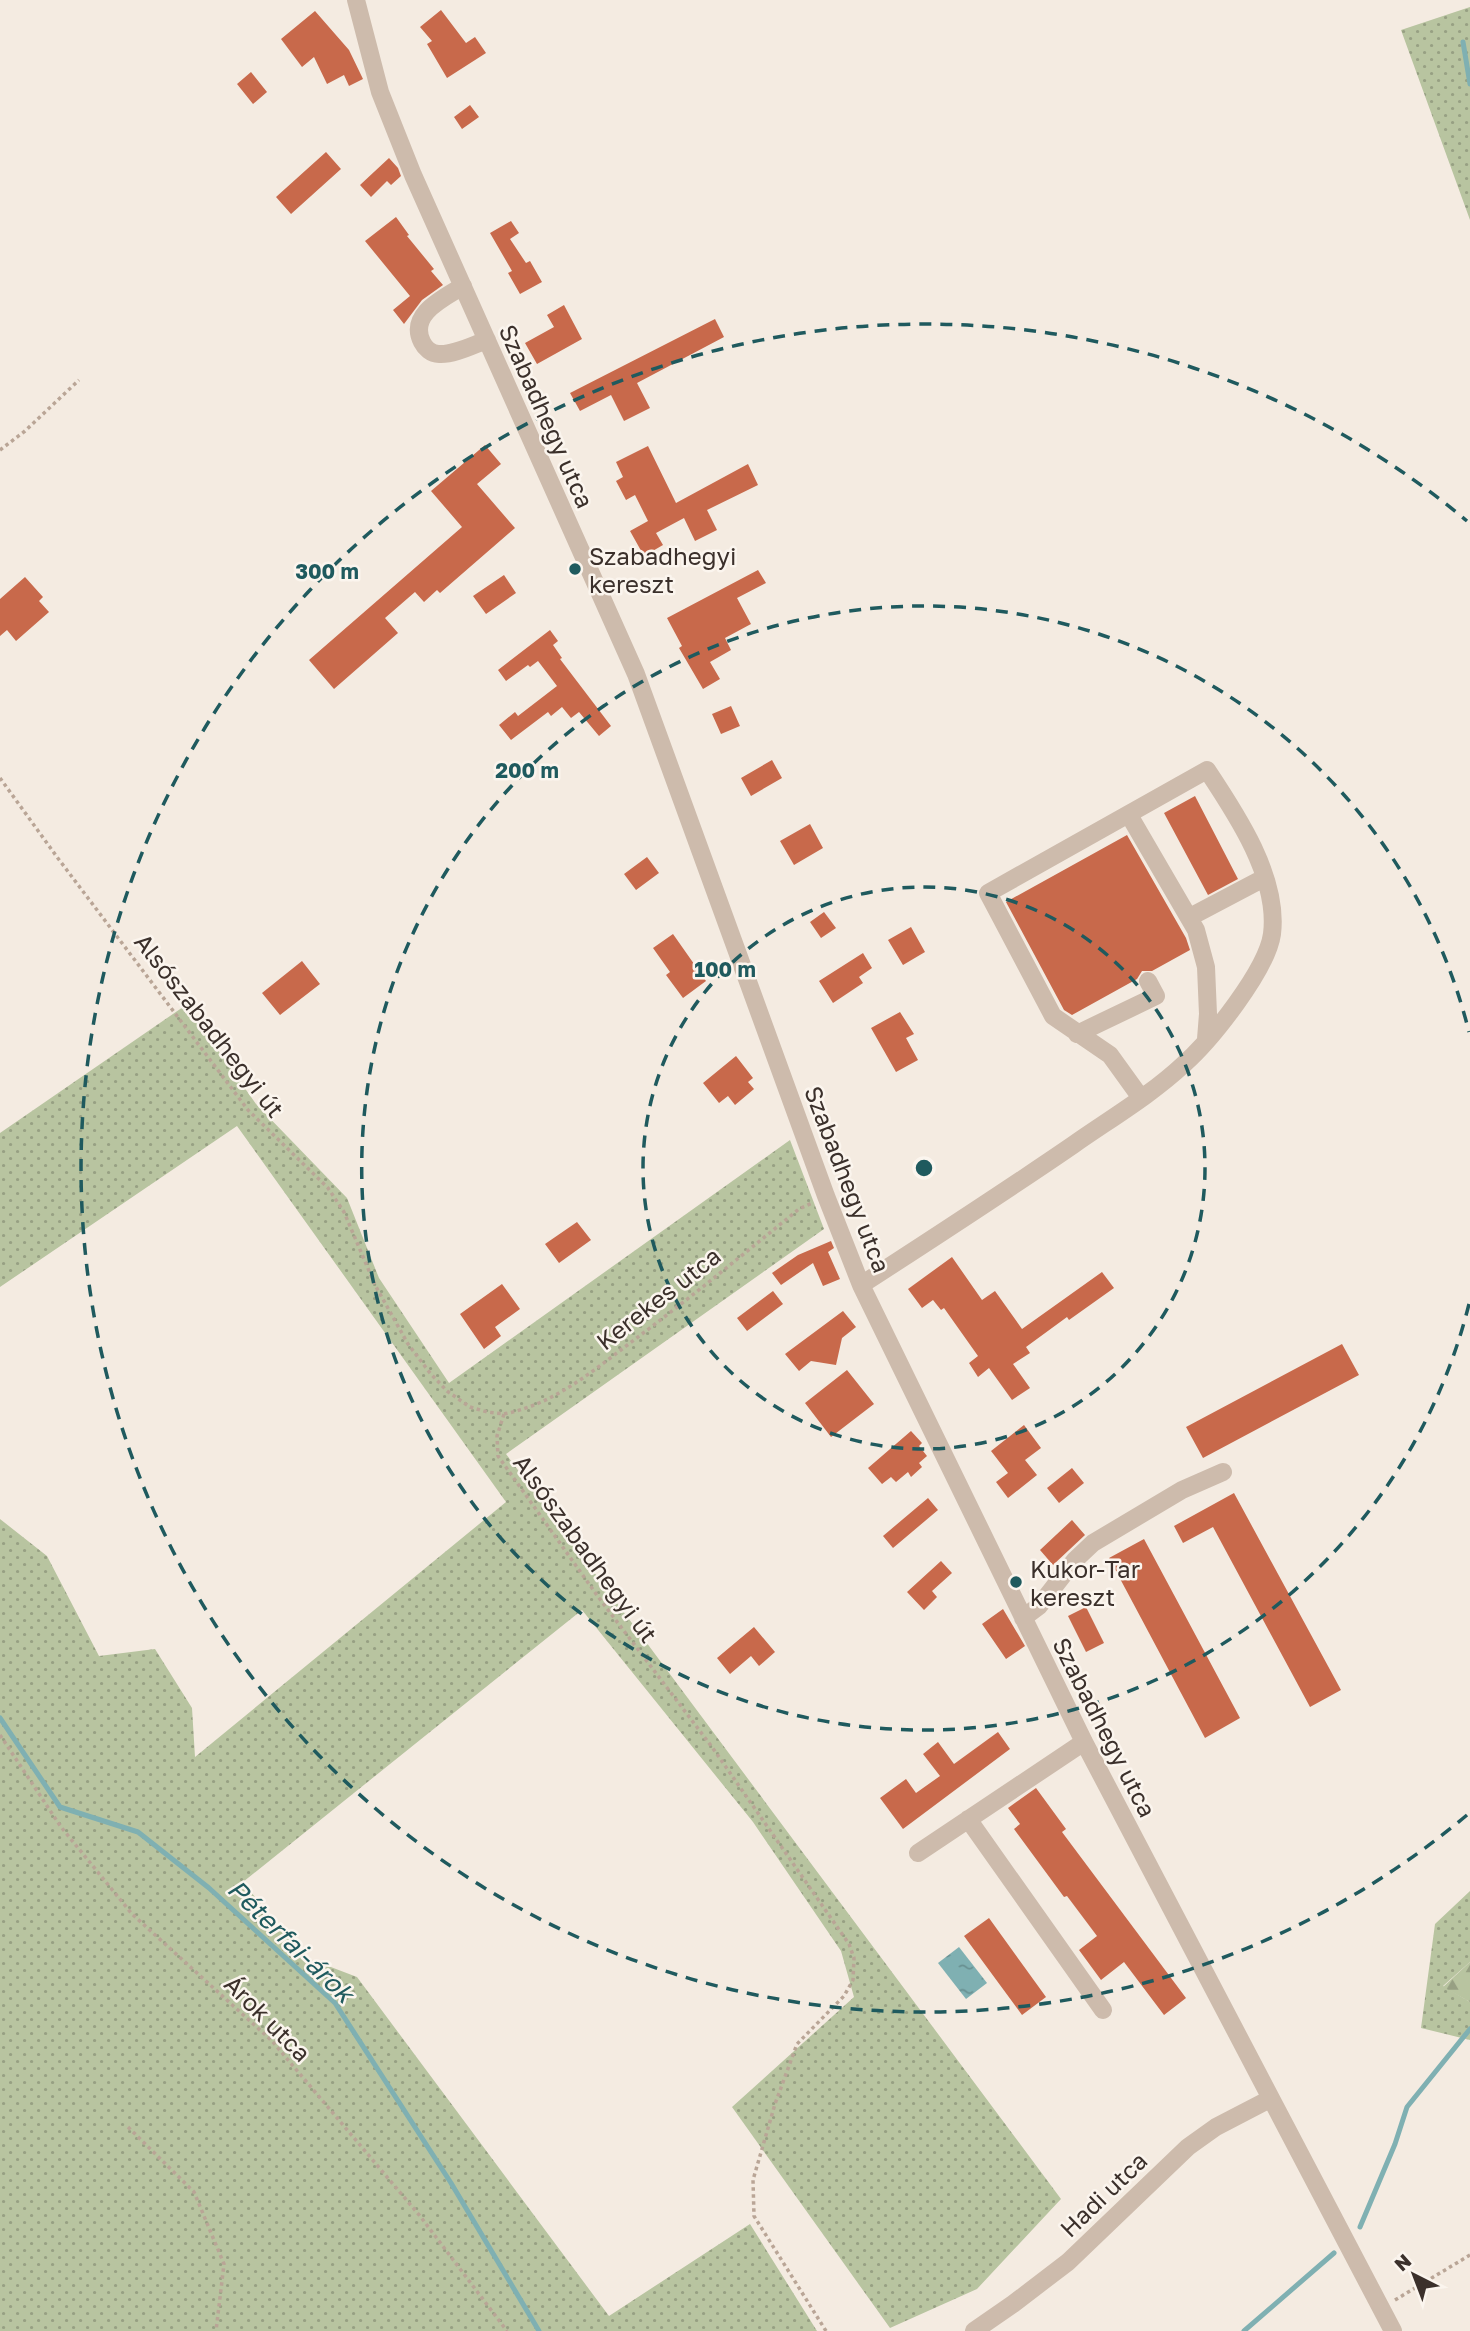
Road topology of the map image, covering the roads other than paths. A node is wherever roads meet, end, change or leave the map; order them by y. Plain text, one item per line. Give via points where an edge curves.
1 (356, 0) edge
2 (463, 286) junction
3 (487, 340) junction
4 (1129, 815) junction
5 (1264, 878) junction
6 (1190, 917) junction
7 (1148, 981) dead end
8 (1077, 1034) junction
9 (1206, 1039) junction
10 (1141, 1098) junction
11 (861, 1285) junction
12 (1223, 1472) dead end
13 (1023, 1618) junction
14 (1084, 1742) junction
15 (968, 1819) junction
16 (918, 1853) dead end
17 (1103, 2010) dead end
18 (1270, 2099) junction
19 (974, 2331) edge
20 (1393, 2331) edge

1 - 2 street, Szabadhegy utca via 380,92
2 - 3 street, Szabadhegy utca
2 - 3 street via 424,314 418,327 421,341 440,355
3 - 11 street, Szabadhegy utca via 636,674
4 - 5 street via 1207,770 1245,831
4 - 6 street
4 - 8 street via 988,893 1053,1016
5 - 6 street
5 - 9 street via 1272,920 1266,957
6 - 9 street via 1206,967
7 - 8 street via 1156,996
8 - 10 street via 1110,1055
9 - 10 street via 1187,1062
10 - 11 street
11 - 13 street, Szabadhegy utca
12 - 13 street via 1182,1490 1093,1544 1040,1606
13 - 14 street, Szabadhegy utca
14 - 15 street
14 - 18 street, Szabadhegy utca
15 - 16 street
15 - 17 street
18 - 19 street, Hadi utca via 1188,2147 1068,2262
18 - 20 street, Szabadhegy utca

